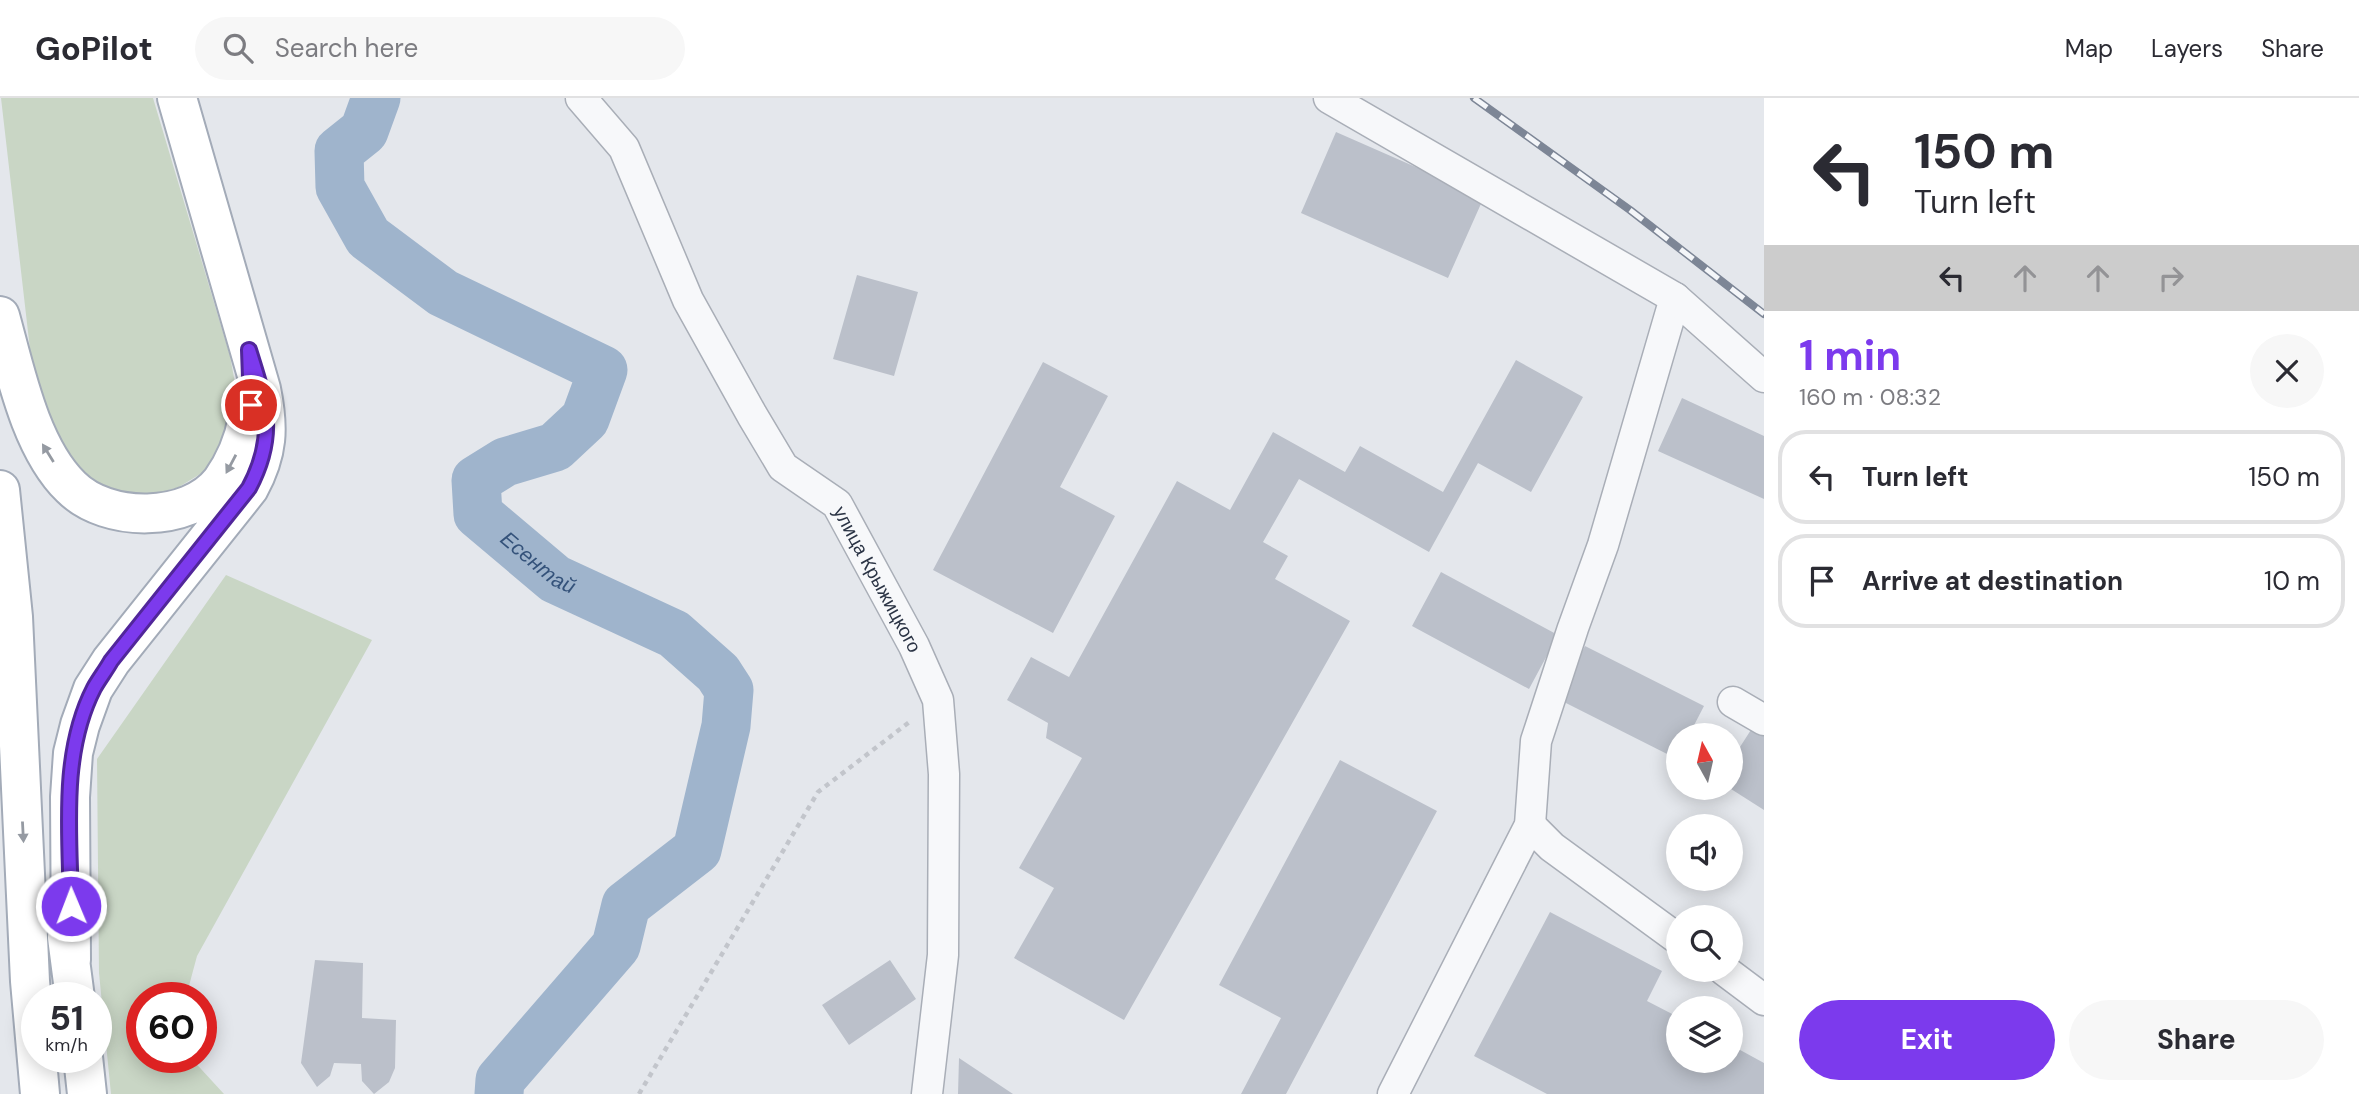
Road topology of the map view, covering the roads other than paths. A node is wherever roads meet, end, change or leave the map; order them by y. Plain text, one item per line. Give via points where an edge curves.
1 (177, 98) edge
2 (581, 98) edge
3 (1329, 98) edge
4 (1675, 298) junction
5 (0, 316) edge
6 (249, 350) junction
7 (1764, 377) edge
8 (1, 503) edge
9 (13, 617) junction
10 (1733, 702) dead end
11 (1764, 720) edge
12 (1530, 825) junction
13 (1666, 930) edge
14 (71, 960) junction
15 (73, 982) edge
16 (1740, 982) edge
17 (1764, 1000) edge
18 (85, 1073) edge
19 (40, 1094) edge
20 (87, 1094) edge
21 (927, 1094) edge
22 (1393, 1094) edge

1 - 6 main road
2 - 21 street, улица Крыжицкого via 624,148 688,300 752,415 783,467 837,504 938,700 944,774 943,955
3 - 4 street
4 - 7 street
4 - 12 street via 1603,545 1536,741
6 -> 5 main road via 251,405 246,428 220,483 197,502 166,512 135,514 89,500 71,487 55,465 26,406
6 - 14 main road via 265,410 266,446 261,466 249,488 111,661 93,689 80,725 70,797
8 - 9 main road
9 - 14 main road
9 -> 19 main road via 30,981
10 - 11 street
12 - 13 street via 1562,855
12 - 22 street
14 - 15 main road
16 - 17 street
18 - 20 main road

